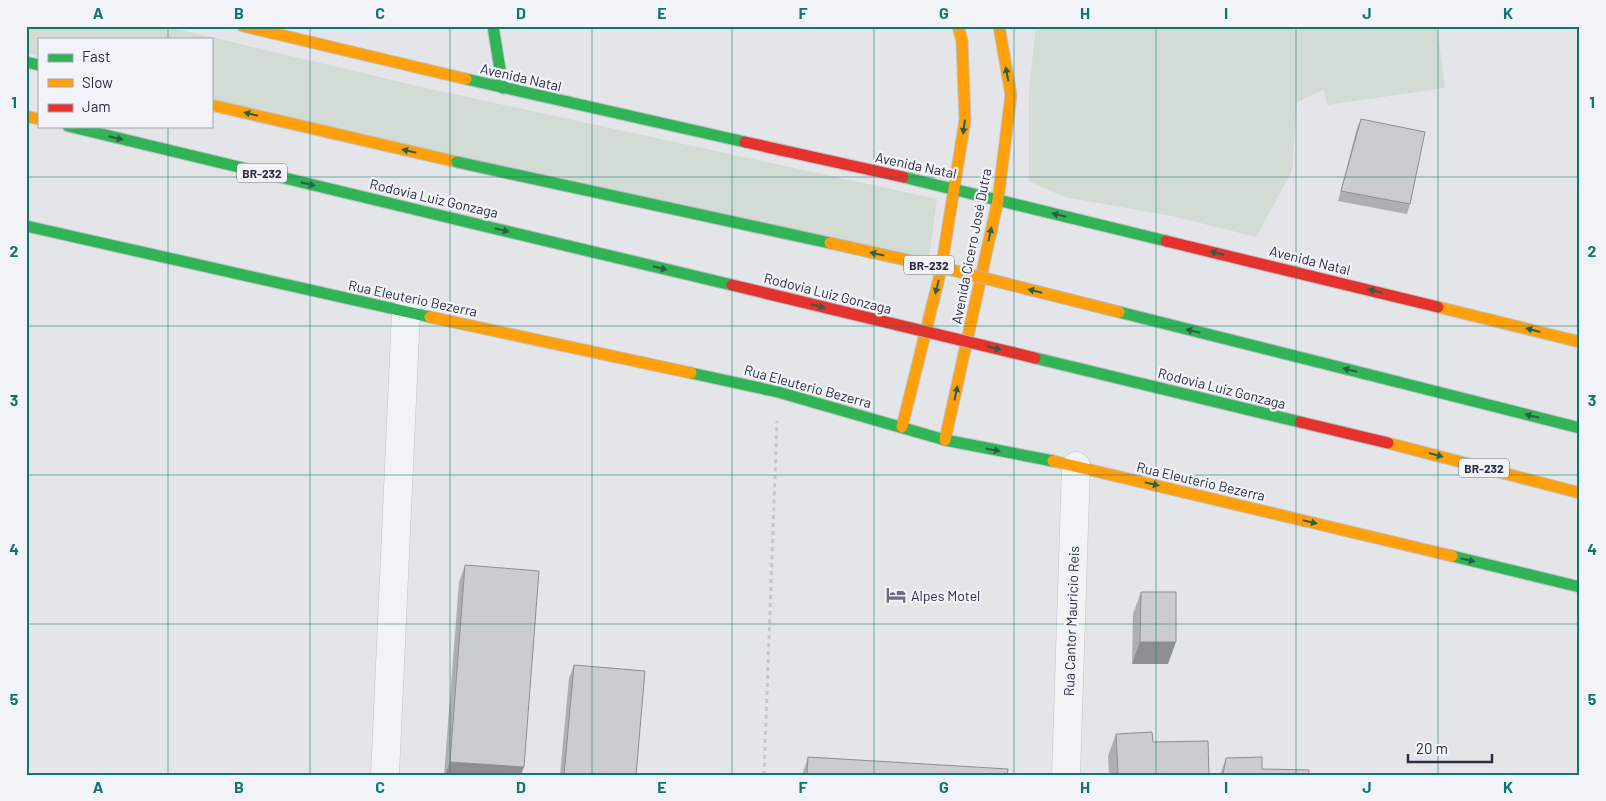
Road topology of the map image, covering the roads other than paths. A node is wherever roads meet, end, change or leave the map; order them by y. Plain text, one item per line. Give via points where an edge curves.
1 (243, 26) edge
2 (493, 26) edge
3 (958, 26) edge
4 (998, 26) edge
5 (503, 88) junction
6 (212, 105) edge
7 (76, 128) edge
8 (955, 189) junction
9 (998, 200) junction
10 (26, 226) edge
11 (406, 312) junction
12 (1580, 342) edge
13 (902, 427) junction
14 (1580, 428) edge
15 (945, 440) junction
16 (1076, 466) junction
17 (1580, 493) edge
18 (1580, 587) edge
19 (385, 775) edge
20 (1066, 775) edge

1 - 5 main road, Avenida Natal
2 - 5 main road
3 -> 8 main road, Avenida Cícero José Dutra via 962,41 965,120
9 -> 4 main road, Avenida Cícero José Dutra via 1011,95
5 - 8 main road, Avenida Natal
14 -> 6 main road, BR-232, bridge via 956,271
7 -> 17 main road, Rodovia Luiz Gonzaga / BR-232, bridge via 1388,443
8 - 9 main road, Avenida Natal
8 -> 13 main road, Avenida Cícero José Dutra via 941,270
12 -> 9 main road, Avenida Natal
15 -> 9 main road, Avenida Cícero José Dutra
10 - 11 main road, Rua Eleuterio Bezerra
11 - 13 main road, Rua Eleuterio Bezerra via 778,392
11 - 19 street
13 - 15 main road, Rua Eleuterio Bezerra
15 -> 16 main road, Rua Eleuterio Bezerra
16 -> 18 main road, Rua Eleuterio Bezerra
16 - 20 street, Rua Cantor Mauricio Reis

